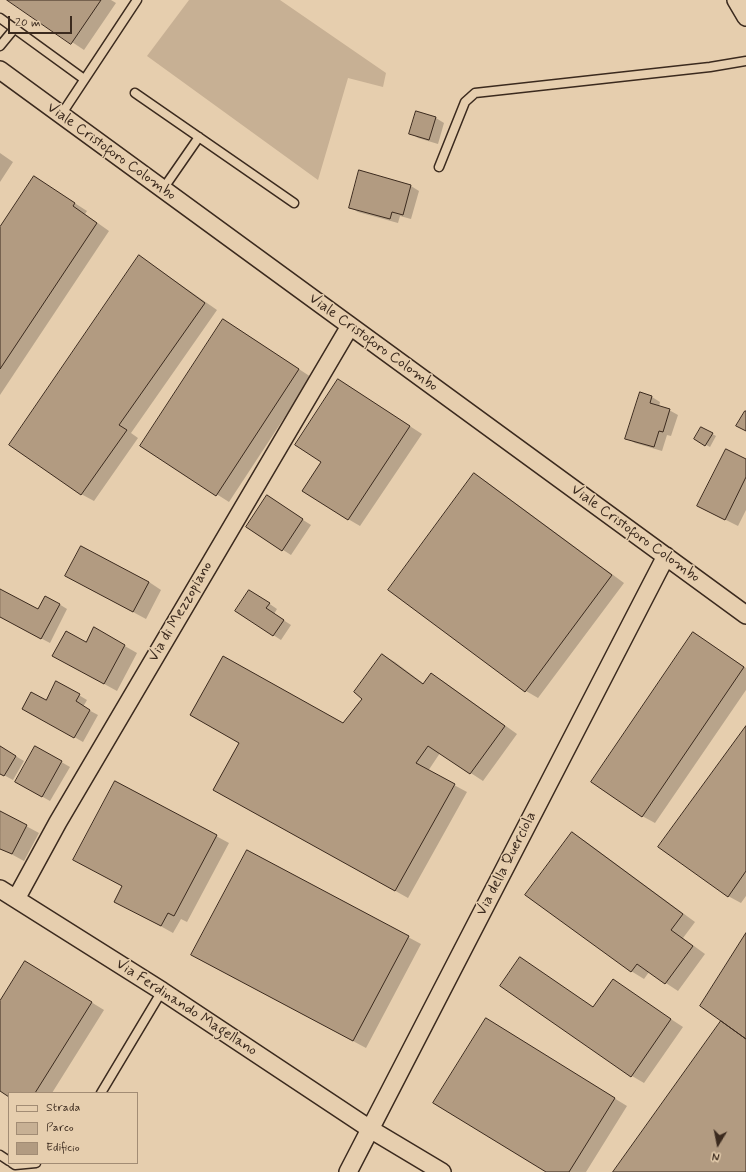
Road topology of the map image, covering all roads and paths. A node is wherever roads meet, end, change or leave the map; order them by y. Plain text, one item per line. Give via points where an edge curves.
1 (137, 0) edge
2 (736, 0) edge
3 (746, 17) edge
4 (0, 18) edge
5 (14, 29) junction
6 (0, 46) edge
7 (746, 61) edge
8 (0, 70) edge
9 (84, 79) junction
10 (135, 93) dead end
11 (61, 115) junction
12 (199, 137) junction
13 (439, 167) dead end
14 (163, 189) junction
15 (294, 203) dead end
16 (350, 326) junction
17 (666, 556) junction
18 (746, 615) edge
19 (0, 889) edge
20 (16, 899) junction
21 (162, 991) junction
22 (102, 1092) edge
23 (370, 1129) junction
24 (14, 1164) edge
25 (26, 1164) edge
26 (348, 1172) edge
27 (442, 1172) edge

1 - 9 lane
2 - 3 street
4 - 5 lane
5 - 6 lane
5 - 9 lane
7 - 13 lane via 475,93 465,102
8 - 11 street, Viale Cristoforo Colombo
9 - 11 lane
10 - 12 lane
11 - 14 street, Viale Cristoforo Colombo
12 - 14 lane
12 - 15 lane
14 - 16 street, Viale Cristoforo Colombo
16 - 17 street, Viale Cristoforo Colombo
16 - 20 street, Via di Mezzopiano via 62,815
17 - 18 street, Viale Cristoforo Colombo
17 - 23 street, Via della Querciola
19 - 20 street, Via Ferdinando Magellano
20 - 21 street, Via Ferdinando Magellano
21 - 22 lane
21 - 23 street, Via Ferdinando Magellano
23 - 26 street, Via della Querciola
23 - 27 street, Via Ferdinando Magellano
24 - 25 lane

